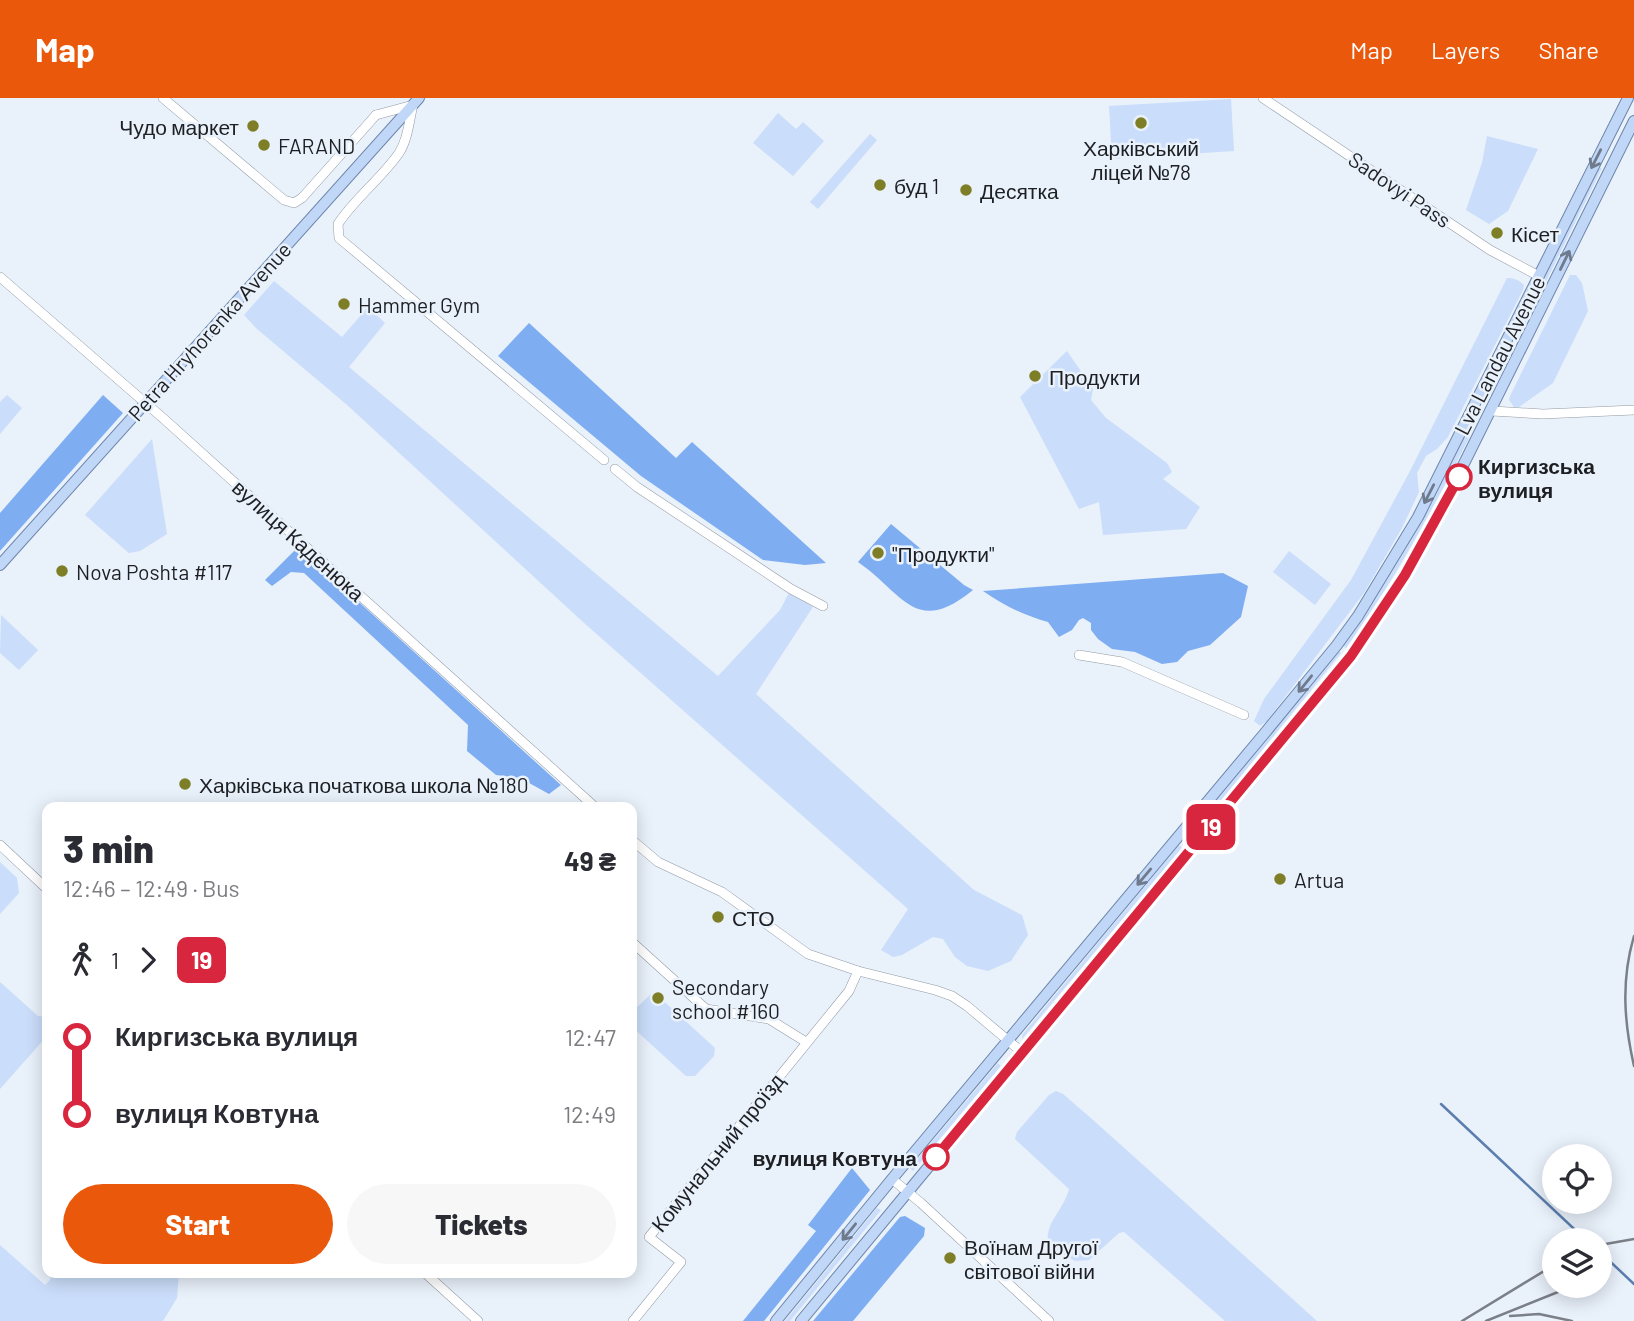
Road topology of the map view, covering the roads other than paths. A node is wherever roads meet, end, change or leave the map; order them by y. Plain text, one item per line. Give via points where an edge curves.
1 (163, 98) edge
2 (1263, 98) edge
3 (1628, 98) edge
4 (416, 102) edge
5 (376, 115) junction
6 (1634, 121) edge
7 (396, 124) junction
8 (405, 140) junction
9 (1539, 276) junction
10 (0, 277) edge
11 (1513, 326) junction
12 (1529, 333) junction
13 (145, 402) junction
14 (1475, 402) junction
15 (1634, 410) edge
16 (1492, 411) junction
17 (604, 460) dead end
18 (615, 469) dead end
19 (0, 565) edge
20 (823, 606) dead end
21 (1079, 655) dead end
22 (1244, 715) dead end
23 (590, 802) edge
24 (1182, 832) junction
25 (637, 844) edge
26 (1196, 844) junction
27 (0, 845) edge
28 (42, 884) edge
29 (637, 947) edge
30 (858, 971) junction
31 (1009, 1040) junction
32 (806, 1042) junction
33 (1023, 1053) junction
34 (892, 1179) junction
35 (907, 1192) junction
36 (431, 1278) edge
37 (478, 1321) edge
38 (633, 1321) edge
39 (776, 1321) edge
40 (801, 1321) edge
41 (1049, 1321) edge

1 - 5 street via 284,200 294,203
2 - 9 street, Sadovyi Pass via 1490,250
3 -> 9 main road, Lva Landau Avenue
4 - 5 street
4 - 7 main road, Petra Hryhorenka Аvenue
4 - 8 street
5 - 7 street via 388,116
12 -> 6 main road, Lva Landau Avenue
7 - 8 street
7 - 13 main road, Petra Hryhorenka Аvenue
8 - 17 street via 399,153 349,207 338,224 340,237
9 - 11 main road, Lva Landau Avenue
10 - 13 street, вулиця Каденюка
11 - 12 main road
11 - 14 main road, Lva Landau Avenue
12 - 16 main road, Lva Landau Avenue
13 - 19 main road, Petra Hryhorenka Аvenue
13 - 23 street, вулиця Каденюка
14 - 16 main road
14 -> 24 main road, Lva Landau Avenue via 1418,517 1358,616
15 - 16 street
16 - 26 main road, Lva Landau Avenue via 1433,526 1381,613 1320,695
18 - 20 street
21 - 22 street via 1122,662
24 - 26 main road
24 -> 31 main road, Lva Landau Avenue
25 - 30 street via 657,862 718,890 795,946
26 - 33 main road, Lva Landau Avenue
27 - 28 street
29 - 32 street via 706,1009 769,1019
30 - 31 street via 951,996
30 - 32 street via 849,991
31 - 33 street
31 - 34 main road, Lva Landau Avenue
32 - 38 street, Комунальний проїзд via 649,1237 681,1262
33 - 35 main road, Lva Landau Avenue
34 - 35 street
34 -> 39 main road, Lva Landau Avenue
35 - 40 main road, Lva Landau Avenue
35 - 41 street
36 - 37 street

